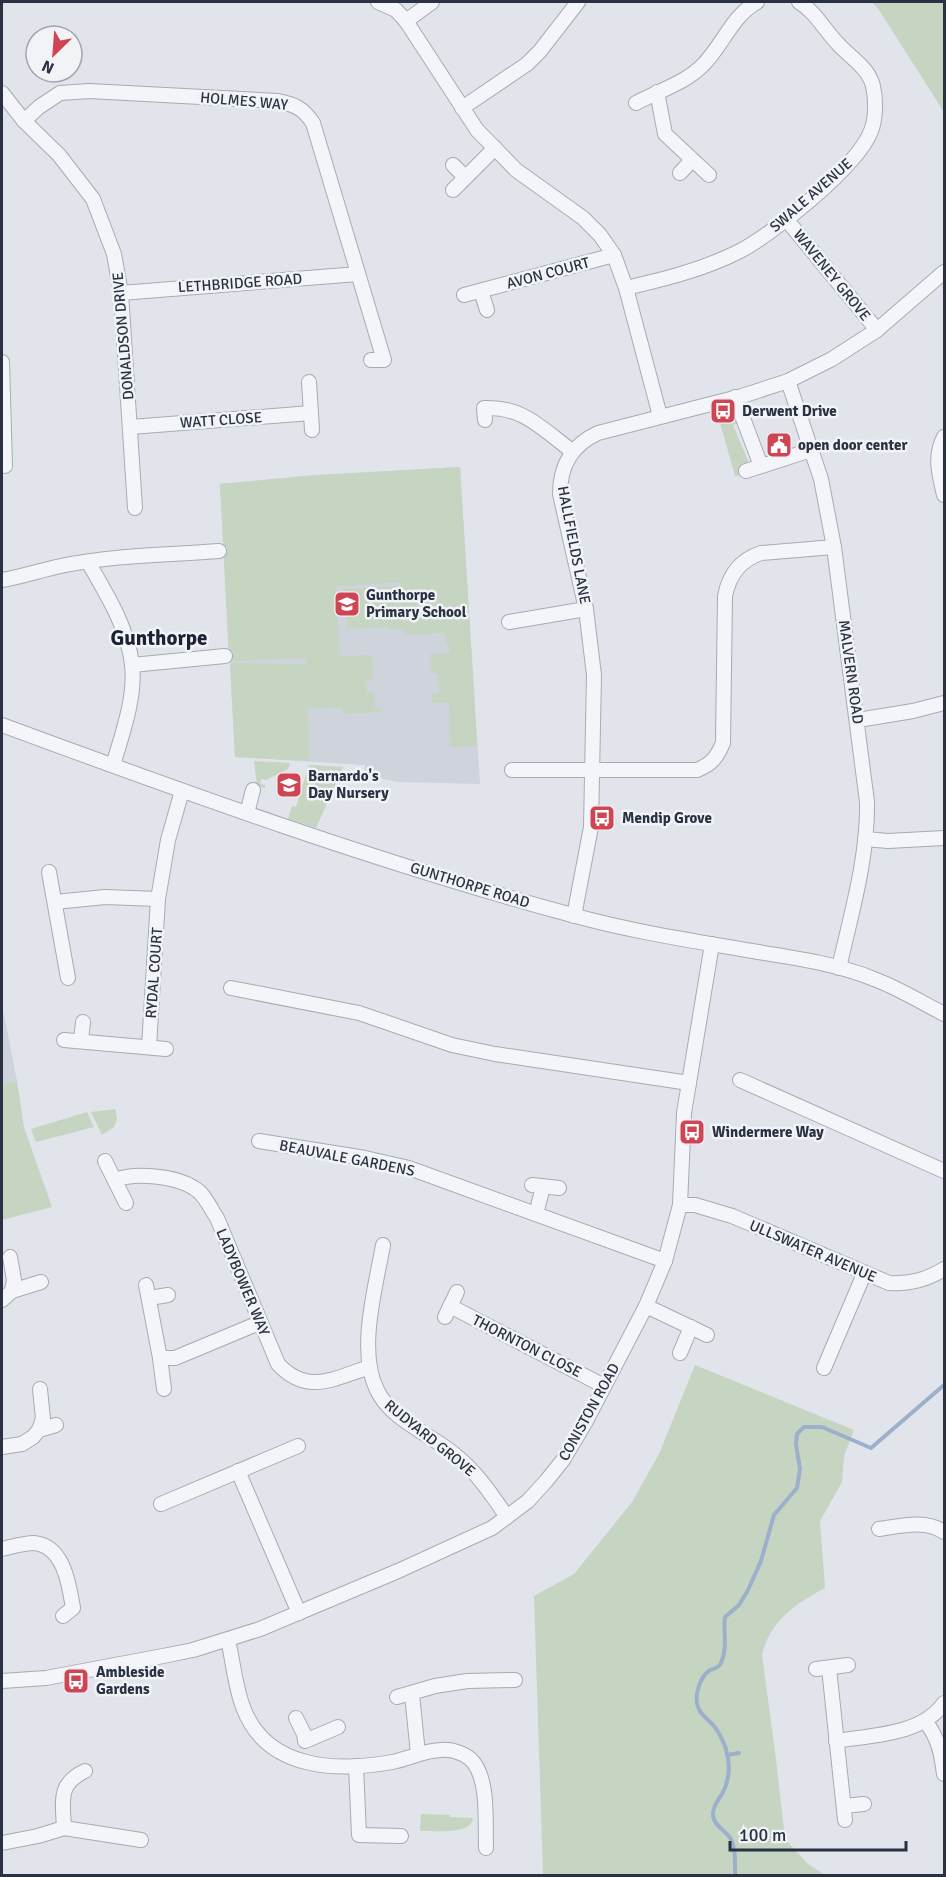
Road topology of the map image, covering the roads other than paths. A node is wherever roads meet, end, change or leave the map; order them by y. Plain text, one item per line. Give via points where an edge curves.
1 (378, 2) edge
2 (432, 2) edge
3 (578, 2) edge
4 (758, 2) edge
5 (799, 2) edge
6 (406, 21) junction
7 (657, 92) junction
8 (2, 93) edge
9 (636, 103) dead end
10 (462, 108) junction
11 (24, 121) junction
12 (495, 148) junction
13 (692, 160) junction
14 (453, 165) dead end
15 (680, 173) dead end
16 (709, 175) dead end
17 (465, 177) junction
18 (453, 190) dead end
19 (786, 219) junction
20 (614, 255) junction
21 (945, 272) edge
22 (358, 274) junction
23 (626, 288) junction
24 (481, 291) junction
25 (122, 292) junction
26 (464, 295) dead end
27 (487, 310) dead end
28 (877, 330) junction
29 (371, 360) dead end
30 (2, 362) edge
31 (788, 381) junction
32 (309, 382) dead end
33 (735, 397) junction
34 (311, 413) junction
35 (660, 416) junction
36 (485, 420) dead end
37 (3, 421) edge
38 (131, 427) junction
39 (312, 430) dead end
40 (945, 437) edge
41 (811, 450) junction
42 (572, 451) junction
43 (5, 466) dead end
44 (761, 466) junction
45 (746, 471) dead end
46 (945, 495) edge
47 (135, 508) dead end
48 (834, 546) junction
49 (219, 551) dead end
50 (88, 562) junction
51 (2, 580) edge
52 (586, 609) junction
53 (509, 622) dead end
54 (225, 656) dead end
55 (132, 665) junction
56 (945, 704) edge
57 (858, 720) junction
58 (2, 725) edge
59 (113, 765) junction
60 (512, 770) dead end
61 (594, 771) junction
62 (253, 790) dead end
63 (182, 791) junction
64 (247, 813) junction
65 (945, 838) edge
66 (865, 839) junction
67 (49, 872) dead end
68 (158, 899) junction
69 (55, 902) junction
70 (574, 916) junction
71 (712, 944) junction
72 (839, 968) junction
73 (68, 978) dead end
74 (231, 988) dead end
75 (945, 1014) edge
76 (83, 1022) dead end
77 (64, 1040) dead end
78 (81, 1041) junction
79 (149, 1047) junction
80 (166, 1048) dead end
81 (740, 1080) dead end
82 (689, 1083) junction
83 (259, 1141) dead end
84 (105, 1161) dead end
85 (945, 1171) edge
86 (115, 1180) junction
87 (559, 1188) dead end
88 (126, 1203) dead end
89 (680, 1205) junction
90 (536, 1214) junction
91 (383, 1245) dead end
92 (10, 1257) dead end
93 (665, 1261) junction
94 (945, 1269) edge
95 (864, 1274) junction
96 (41, 1282) dead end
97 (457, 1292) dead end
98 (168, 1295) dead end
99 (7, 1296) edge
100 (646, 1306) junction
101 (259, 1323) junction
102 (691, 1327) junction
103 (707, 1335) dead end
104 (680, 1353) dead end
105 (160, 1358) junction
106 (370, 1367) junction
107 (824, 1368) dead end
108 (604, 1386) junction
109 (40, 1389) dead end
110 (164, 1389) dead end
111 (56, 1425) dead end
112 (39, 1430) junction
113 (298, 1446) dead end
114 (2, 1447) edge
115 (238, 1471) junction
116 (161, 1504) dead end
117 (507, 1517) junction
118 (879, 1529) dead end
119 (945, 1532) edge
120 (2, 1549) edge
121 (299, 1613) junction
122 (63, 1616) dead end
123 (228, 1640) junction
124 (848, 1665) dead end
125 (514, 1680) dead end
126 (2, 1681) edge
127 (411, 1694) junction
128 (397, 1697) dead end
129 (945, 1703) edge
130 (296, 1718) dead end
131 (926, 1722) junction
132 (338, 1727) dead end
133 (305, 1741) junction
134 (836, 1741) junction
135 (418, 1755) junction
136 (299, 1761) junction
137 (356, 1766) junction
138 (85, 1771) dead end
139 (945, 1774) edge
140 (864, 1804) dead end
141 (64, 1828) junction
142 (401, 1836) dead end
143 (141, 1840) dead end
144 (2, 1843) edge
145 (486, 1848) dead end

1 - 6 street via 396,10
2 - 6 street
3 - 10 street via 527,64
4 - 7 street via 746,8 692,75
5 - 19 street, SWALE AVENUE via 862,66 873,86 875,113 872,130 849,165
6 - 10 street
7 - 9 street
7 - 13 street via 665,134
8 - 11 street, DONALDSON DRIVE
10 - 12 street
11 - 22 street, HOLMES WAY via 60,93 89,91 295,105 313,123
11 - 25 street, DONALDSON DRIVE via 93,199 114,254
12 - 17 street
12 - 20 street via 532,183 583,218
13 - 15 street
13 - 16 street
14 - 17 street
17 - 18 street
19 - 23 street, SWALE AVENUE via 740,252 696,271
19 - 28 street, WAVENEY GROVE
20 - 23 street
20 - 24 street, AVON COURT
21 - 28 street
22 - 25 street, LETHBRIDGE ROAD
22 - 29 street, HOLMES WAY via 384,360
23 - 35 street
24 - 26 street, AVON COURT
24 - 27 street
25 - 38 street, DONALDSON DRIVE
28 - 31 street
30 - 37 street
31 - 33 street
31 - 41 street, MALVERN ROAD
32 - 34 street
33 - 35 street
33 - 44 street
34 - 38 street, WATT CLOSE
34 - 39 street
35 - 42 street via 598,433
36 - 42 street via 484,408 509,409
37 - 43 street
38 - 47 street, DONALDSON DRIVE
40 - 46 street via 938,453
41 - 44 street
41 - 48 street, MALVERN ROAD
42 - 52 street, HALLFIELDS LANE via 560,480 560,494
44 - 45 street
48 - 57 street, MALVERN ROAD
48 - 61 street via 750,557 728,582 723,742 714,761 697,770
49 - 50 street
50 - 51 street
50 - 55 street via 110,601
52 - 53 street
52 - 61 street, HALLFIELDS LANE via 594,675
54 - 55 street
55 - 59 street via 125,725
56 - 57 street
57 - 66 street, MALVERN ROAD via 867,802
58 - 59 street, GUNTHORPE ROAD
59 - 63 street, GUNTHORPE ROAD
60 - 61 street
61 - 70 street, HALLFIELDS LANE via 591,827
62 - 64 street
63 - 64 street, GUNTHORPE ROAD
63 - 68 street, RYDAL COURT via 168,840
64 - 70 street, GUNTHORPE ROAD
65 - 66 street
66 - 72 street, MALVERN ROAD
67 - 69 street
68 - 69 street via 105,897
68 - 79 street, RYDAL COURT
69 - 73 street
70 - 71 street, GUNTHORPE ROAD
71 - 72 street, GUNTHORPE ROAD
71 - 82 street, CONISTON ROAD
72 - 75 street, GUNTHORPE ROAD via 873,978
74 - 82 street via 359,1013 463,1047
76 - 78 street
77 - 78 street
78 - 79 street
79 - 80 street
81 - 85 street
82 - 89 street, CONISTON ROAD
83 - 90 street, BEAUVALE GARDENS via 409,1168
84 - 86 street
86 - 88 street
86 - 101 street, LADYBOWER WAY via 138,1175 196,1188 217,1218
87 - 90 street via 538,1186
89 - 93 street, CONISTON ROAD
89 - 95 street, ULLSWATER AVENUE via 695,1205 732,1216
90 - 93 street, BEAUVALE GARDENS
91 - 106 street, RUDYARD GROVE via 369,1331
92 - 99 street via 14,1280
93 - 100 street, CONISTON ROAD
94 - 95 street, ULLSWATER AVENUE via 909,1284 889,1284
95 - 107 street via 827,1342
96 - 99 street
97 - 108 street, THORNTON CLOSE via 447,1311
98 - 105 street via 147,1291
100 - 102 street
100 - 108 street, CONISTON ROAD
101 - 105 street via 175,1358
101 - 106 street, LADYBOWER WAY via 278,1364 298,1380 319,1382
102 - 103 street
102 - 104 street
105 - 110 street
106 - 117 street, RUDYARD GROVE via 383,1401 472,1470
108 - 117 street, CONISTON ROAD via 563,1461
109 - 112 street via 43,1419
111 - 112 street
112 - 114 street via 22,1444
113 - 115 street
115 - 116 street
115 - 121 street
117 - 121 street, CONISTON ROAD via 459,1544
118 - 119 street via 918,1524
120 - 122 street via 34,1543 59,1556 73,1608
121 - 123 street, CONISTON ROAD
123 - 126 street, CONISTON ROAD via 46,1678
123 - 136 street via 243,1708 270,1745
124 - 134 street via 823,1668
125 - 127 street via 467,1681
127 - 128 street
127 - 135 street
129 - 131 street
130 - 133 street
131 - 134 street
131 - 139 street via 937,1737
132 - 133 street
133 - 136 street
134 - 140 street via 844,1813
135 - 137 street
135 - 145 street via 441,1749 459,1752 473,1761 484,1790
136 - 137 street via 316,1766
137 - 142 street via 359,1835
138 - 141 street via 68,1782 64,1792
141 - 143 street
141 - 144 street

